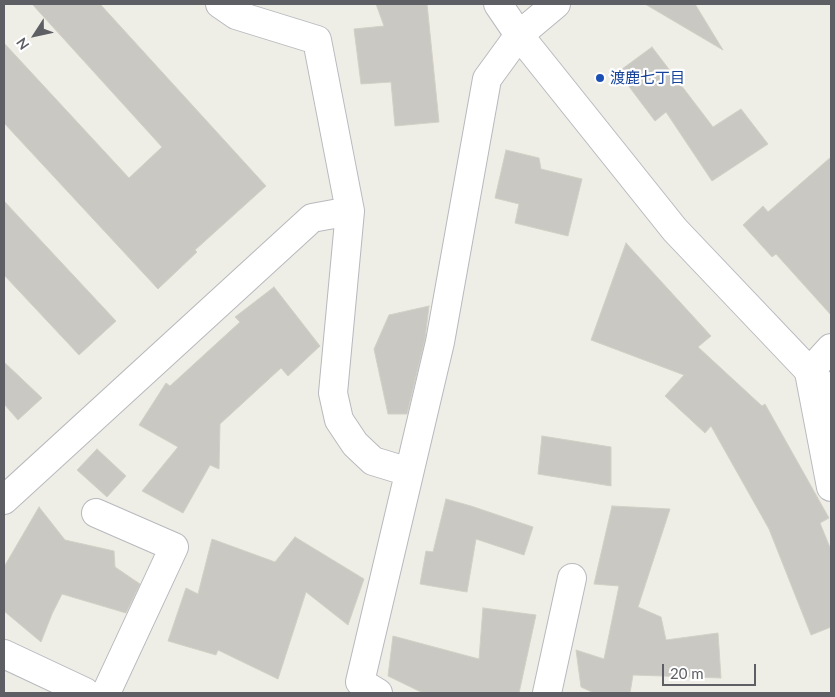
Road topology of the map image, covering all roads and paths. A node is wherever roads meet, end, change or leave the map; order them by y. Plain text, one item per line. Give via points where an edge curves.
1 (220, 4) edge
2 (498, 4) edge
3 (556, 4) edge
4 (519, 35) junction
5 (350, 211) junction
6 (831, 348) edge
7 (809, 372) junction
8 (831, 394) edge
9 (409, 472) junction
10 (831, 487) edge
11 (4, 500) edge
12 (96, 512) dead end
13 (572, 578) dead end
14 (4, 654) edge
15 (362, 690) edge
16 (86, 693) edge
17 (106, 693) edge
18 (547, 693) edge

1 - 5 street via 236,15 317,40
2 - 4 street
3 - 4 street
4 - 7 street via 675,230
4 - 9 street via 487,79 440,342
5 - 9 street via 333,393 339,420 355,444 373,461
5 - 11 street via 312,218
6 - 7 street
7 - 8 street
7 - 10 street
9 - 15 street
12 - 17 street via 174,546
13 - 18 street
14 - 16 street

